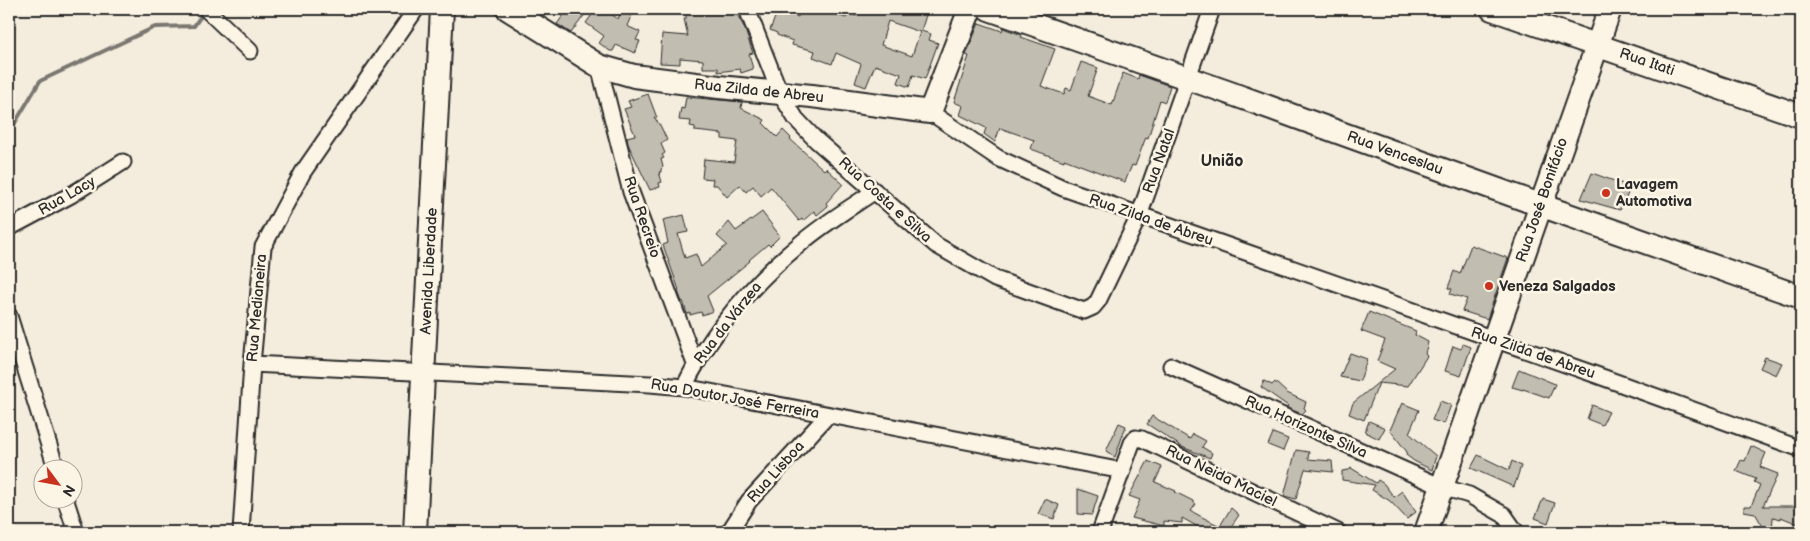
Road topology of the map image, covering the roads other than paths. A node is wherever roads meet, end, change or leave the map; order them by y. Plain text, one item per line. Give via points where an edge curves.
1 (206, 9) edge
2 (416, 9) edge
3 (442, 9) edge
4 (508, 9) edge
5 (747, 9) edge
6 (970, 9) edge
7 (989, 9) edge
8 (1212, 9) edge
9 (1492, 9) edge
10 (1610, 9) edge
11 (1598, 45) junction
12 (250, 51) dead end
13 (599, 66) junction
14 (1188, 78) junction
15 (780, 93) junction
16 (930, 112) junction
17 (1801, 116) edge
18 (124, 162) dead end
19 (875, 191) junction
20 (1540, 205) junction
21 (1139, 216) junction
22 (9, 228) edge
23 (1801, 297) edge
24 (1093, 307) joint
25 (9, 316) edge
26 (1493, 339) junction
27 (252, 364) junction
28 (695, 364) junction
29 (1171, 366) dead end
30 (424, 373) junction
31 (684, 387) junction
32 (828, 415) junction
33 (1801, 449) edge
34 (53, 458) edge
35 (1123, 471) junction
36 (1442, 488) junction
37 (68, 508) edge
38 (76, 532) edge
39 (241, 532) edge
40 (415, 532) edge
41 (729, 532) edge
42 (1100, 532) edge
43 (1338, 532) edge
44 (1426, 532) edge
45 (1516, 532) edge

1 - 12 street
2 - 27 street, Rua Medianeira via 303,172 263,247
3 - 30 street, Avenida Liberdade
4 - 13 street, Rua Zilda de Abreu
5 - 15 street, Rua Costa e Silva
6 - 16 street
7 - 14 street, Rua Venceslau
8 - 14 street, Rua Natal
9 - 11 street, Rua Itati
10 - 11 street, Rua José Bonifácio
11 - 17 street, Rua Itati
11 - 20 street, Rua José Bonifácio
13 - 15 street, Rua Zilda de Abreu via 634,76
13 - 28 street, Rua Recreio via 631,192
14 - 20 street, Rua Venceslau
14 - 21 street, Rua Natal
15 - 16 street, Rua Zilda de Abreu
15 - 19 street, Rua Costa e Silva via 796,119 816,140
16 - 21 street, Rua Zilda de Abreu via 998,158 1063,188
18 - 22 street, Rua Lacy
19 - 24 street, Rua Costa e Silva via 936,245 995,279 1084,311
19 - 28 street, Rua da Várzea via 800,243 754,286
20 - 23 street, Rua Venceslau
20 - 26 street, Rua José Bonifácio
21 - 24 street, Rua Natal
21 - 26 street, Rua Zilda de Abreu
25 - 34 street
26 - 33 street, Rua Zilda de Abreu
26 - 36 street, Rua José Bonifácio
27 - 30 street, Rua Doutor José Ferreira
27 - 39 street, Rua Medianeira
28 - 31 street, Rua da Várzea
29 - 36 street, Rua Horizonte Silva
30 - 31 street, Rua Doutor José Ferreira
30 - 40 street, Avenida Liberdade
31 - 32 street, Rua Doutor José Ferreira
32 - 35 street, Rua Doutor José Ferreira
32 - 41 street, Rua Lisboa via 749,501
35 - 42 street
35 - 43 street, Rua Neida Maciel via 1132,443 1136,438 1142,439
36 - 44 street, Rua José Bonifácio
36 - 45 street, Rua Horizonte Silva via 1469,495 1504,515
37 - 38 street

